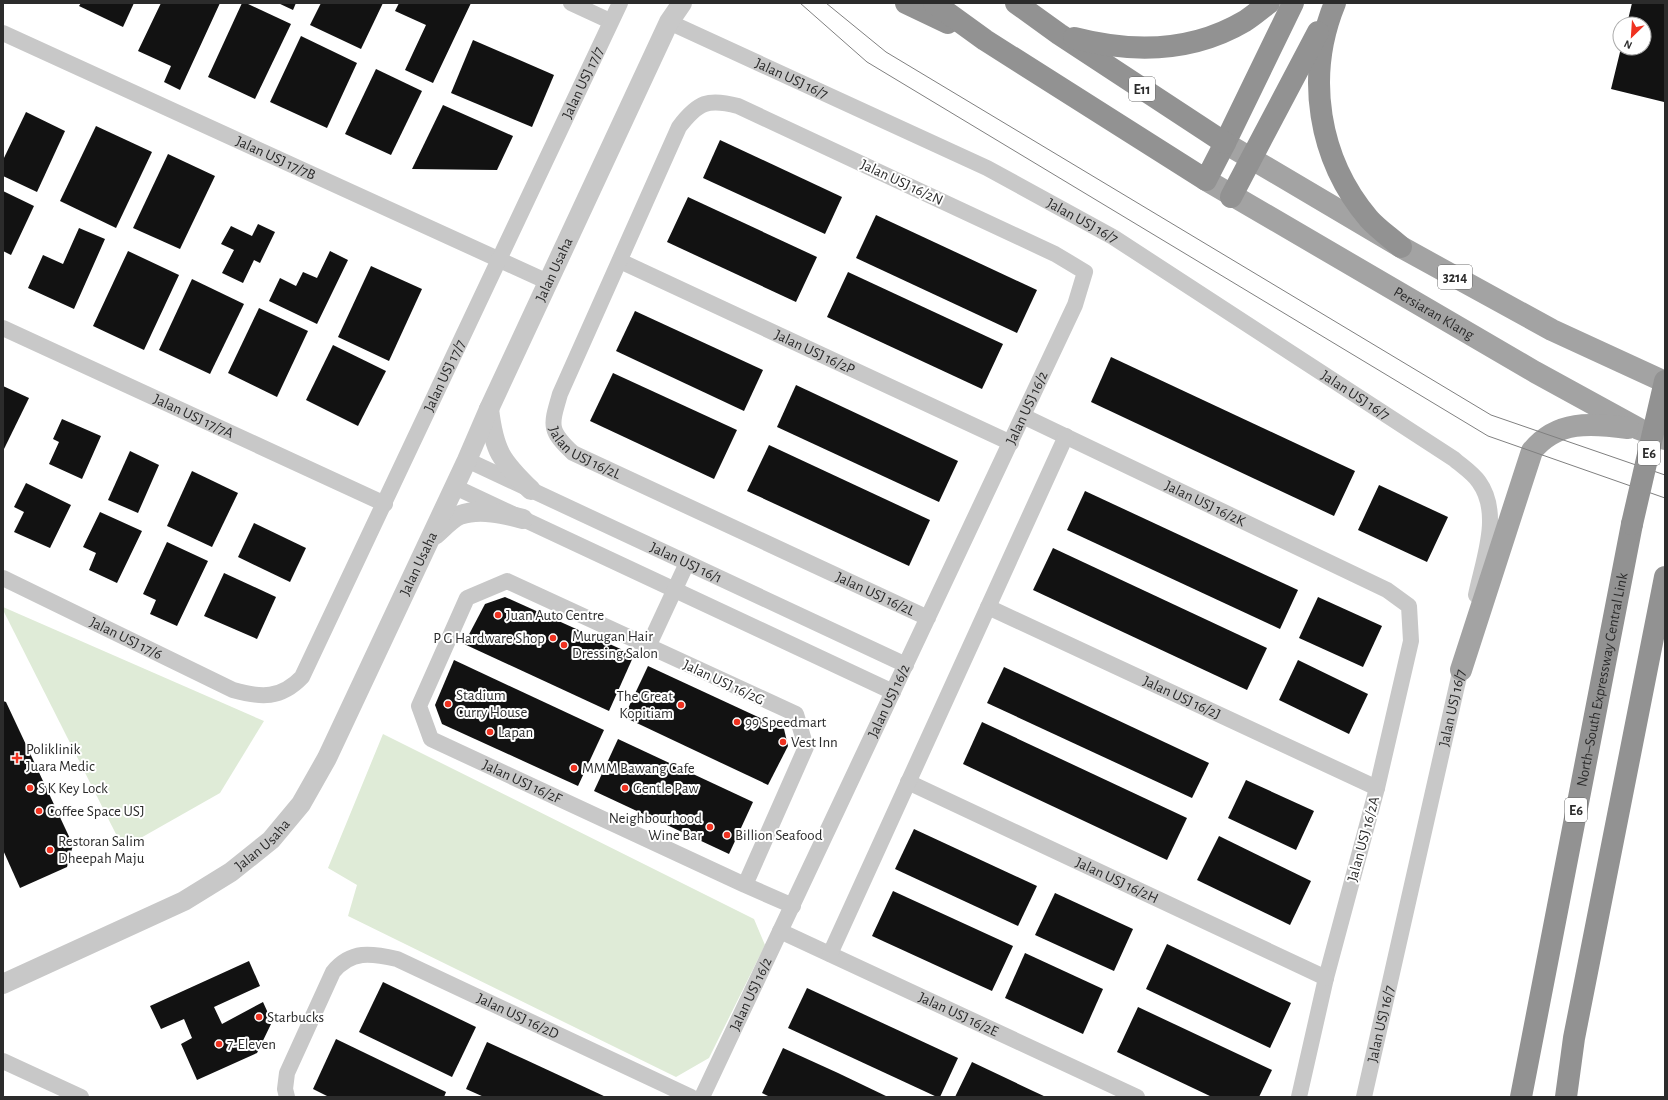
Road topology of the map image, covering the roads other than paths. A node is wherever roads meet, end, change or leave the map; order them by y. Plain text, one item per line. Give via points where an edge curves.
1 (571, 3) edge
2 (620, 3) edge
3 (682, 3) edge
4 (906, 3) edge
5 (934, 3) edge
6 (1016, 3) edge
7 (1269, 3) edge
8 (1293, 3) edge
9 (1334, 3) edge
10 (610, 21) junction
11 (669, 22) junction
12 (3, 33) edge
13 (1059, 34) junction
14 (985, 40) junction
15 (687, 117) joint
16 (1225, 143) junction
17 (1251, 159) junction
18 (1206, 180) junction
19 (1231, 197) junction
20 (1401, 247) junction
21 (499, 259) junction
22 (620, 261) junction
23 (548, 282) junction
24 (1075, 305) joint
25 (3, 328) edge
26 (1665, 382) edge
27 (489, 409) junction
28 (1023, 416) junction
29 (1639, 429) junction
30 (1066, 436) junction
31 (1665, 439) edge
32 (1011, 443) junction
33 (467, 460) junction
34 (455, 487) junction
35 (531, 490) junction
36 (385, 504) junction
37 (523, 519) junction
38 (430, 539) junction
39 (687, 563) junction
40 (1665, 577) edge
41 (3, 578) edge
42 (507, 581) joint
43 (675, 590) junction
44 (1387, 590) joint
45 (988, 607) junction
46 (928, 618) junction
47 (648, 647) junction
48 (906, 665) junction
49 (1461, 670) junction
50 (893, 692) junction
51 (250, 694) joint
52 (908, 782) junction
53 (1377, 788) junction
54 (745, 885) junction
55 (793, 906) junction
56 (780, 931) junction
57 (830, 954) junction
58 (1326, 978) junction
59 (3, 984) edge
60 (3, 1061) edge
61 (81, 1097) edge
62 (287, 1097) edge
63 (691, 1097) edge
64 (702, 1097) edge
65 (1137, 1097) edge
66 (1299, 1097) edge
67 (1364, 1097) edge
68 (1521, 1097) edge
69 (1566, 1097) edge

1 - 10 street
2 - 10 street, Jalan USJ 17/7
3 - 11 street, Jalan Usaha
4 - 14 highway
5 - 14 highway
6 - 13 highway, E11
7 - 13 highway via 1244,21 1207,38 1167,48 1126,48
8 - 16 highway
9 - 17 highway
9 - 20 highway via 1326,25 1319,66 1319,107 1328,148 1345,186 1370,219
10 - 21 street, Jalan USJ 17/7
11 - 23 street, Jalan Usaha
11 - 49 street, Jalan USJ 16/7 via 987,168 1113,237 1454,459 1478,481 1488,497 1490,526
12 - 21 street, Jalan USJ 17/7B
13 - 16 highway, E11
14 - 18 highway
15 - 22 street, Jalan USJ 16/2L via 679,127
15 - 24 street, Jalan USJ 16/2N via 699,106 710,102 738,106 1055,254 1085,272
16 - 17 main road, 3214
16 - 18 highway
17 - 19 highway
17 - 20 main road, 3214
18 - 19 main road, Persiaran Klang
19 - 29 main road, Persiaran Klang
20 - 26 main road, 3214 via 1552,330
21 - 23 street, Jalan USJ 17/7B
21 - 36 street, Jalan USJ 17/7
22 - 32 street, Jalan USJ 16/2P
22 - 46 street, Jalan USJ 16/2L via 560,394 552,420 557,438 573,453
23 - 27 street, Jalan Usaha
24 - 28 street, Jalan USJ 16/2
25 - 36 street, Jalan USJ 17/7A
26 - 68 highway, North–South Expressway Central Link / E6, bridge via 1632,524
27 - 33 street, Jalan Usaha
27 - 35 street via 491,430 498,452 508,468
28 - 30 street, Jalan USJ 16/2K
28 - 32 street, Jalan USJ 16/2
29 - 31 main road, Persiaran Klang
29 - 49 main road via 1584,424 1555,431 1541,439 1532,451
30 - 44 street, Jalan USJ 16/2K
30 - 45 street
32 - 46 street, Jalan USJ 16/2
33 - 34 street, Jalan Usaha
33 - 35 street, Jalan USJ 16/1
34 - 37 street, Jalan USJ 16/1
34 - 38 street, Jalan Usaha
35 - 39 street, Jalan USJ 16/1
36 - 51 street, Jalan USJ 17/7 via 302,677 292,688 265,696
37 - 38 street via 497,513 459,515
37 - 43 street, Jalan USJ 16/1
38 - 59 street, Jalan Usaha via 327,758 301,804 271,840 232,872 184,901
39 - 43 street
39 - 48 street, Jalan USJ 16/1
40 - 69 highway via 1574,1038
41 - 51 street, Jalan USJ 17/6 via 233,690
42 - 47 street, Jalan USJ 16/2G
42 - 54 street, Jalan USJ 16/2F via 467,598 419,706 431,739
43 - 47 street
43 - 50 street, Jalan USJ 16/1
44 - 53 street, Jalan USJ 16/2A via 1409,606 1411,641
45 - 52 street
45 - 53 street, Jalan USJ 16/2J
46 - 48 street, Jalan USJ 16/2
47 - 54 street, Jalan USJ 16/2G via 796,714 806,747
48 - 50 street, Jalan USJ 16/2
49 - 67 street, Jalan USJ 16/7
50 - 55 street, Jalan USJ 16/2
52 - 57 street
52 - 58 street, Jalan USJ 16/2H
53 - 58 street, Jalan USJ 16/2A
54 - 55 street, Jalan USJ 16/2F
55 - 56 street, Jalan USJ 16/2
56 - 57 street, Jalan USJ 16/2E
56 - 64 street, Jalan USJ 16/2
57 - 65 street, Jalan USJ 16/2E
58 - 66 street, Jalan USJ 16/2A
60 - 61 street
62 - 63 street, Jalan USJ 16/2D via 287,1073 333,972 342,962 353,956 381,955 397,958

